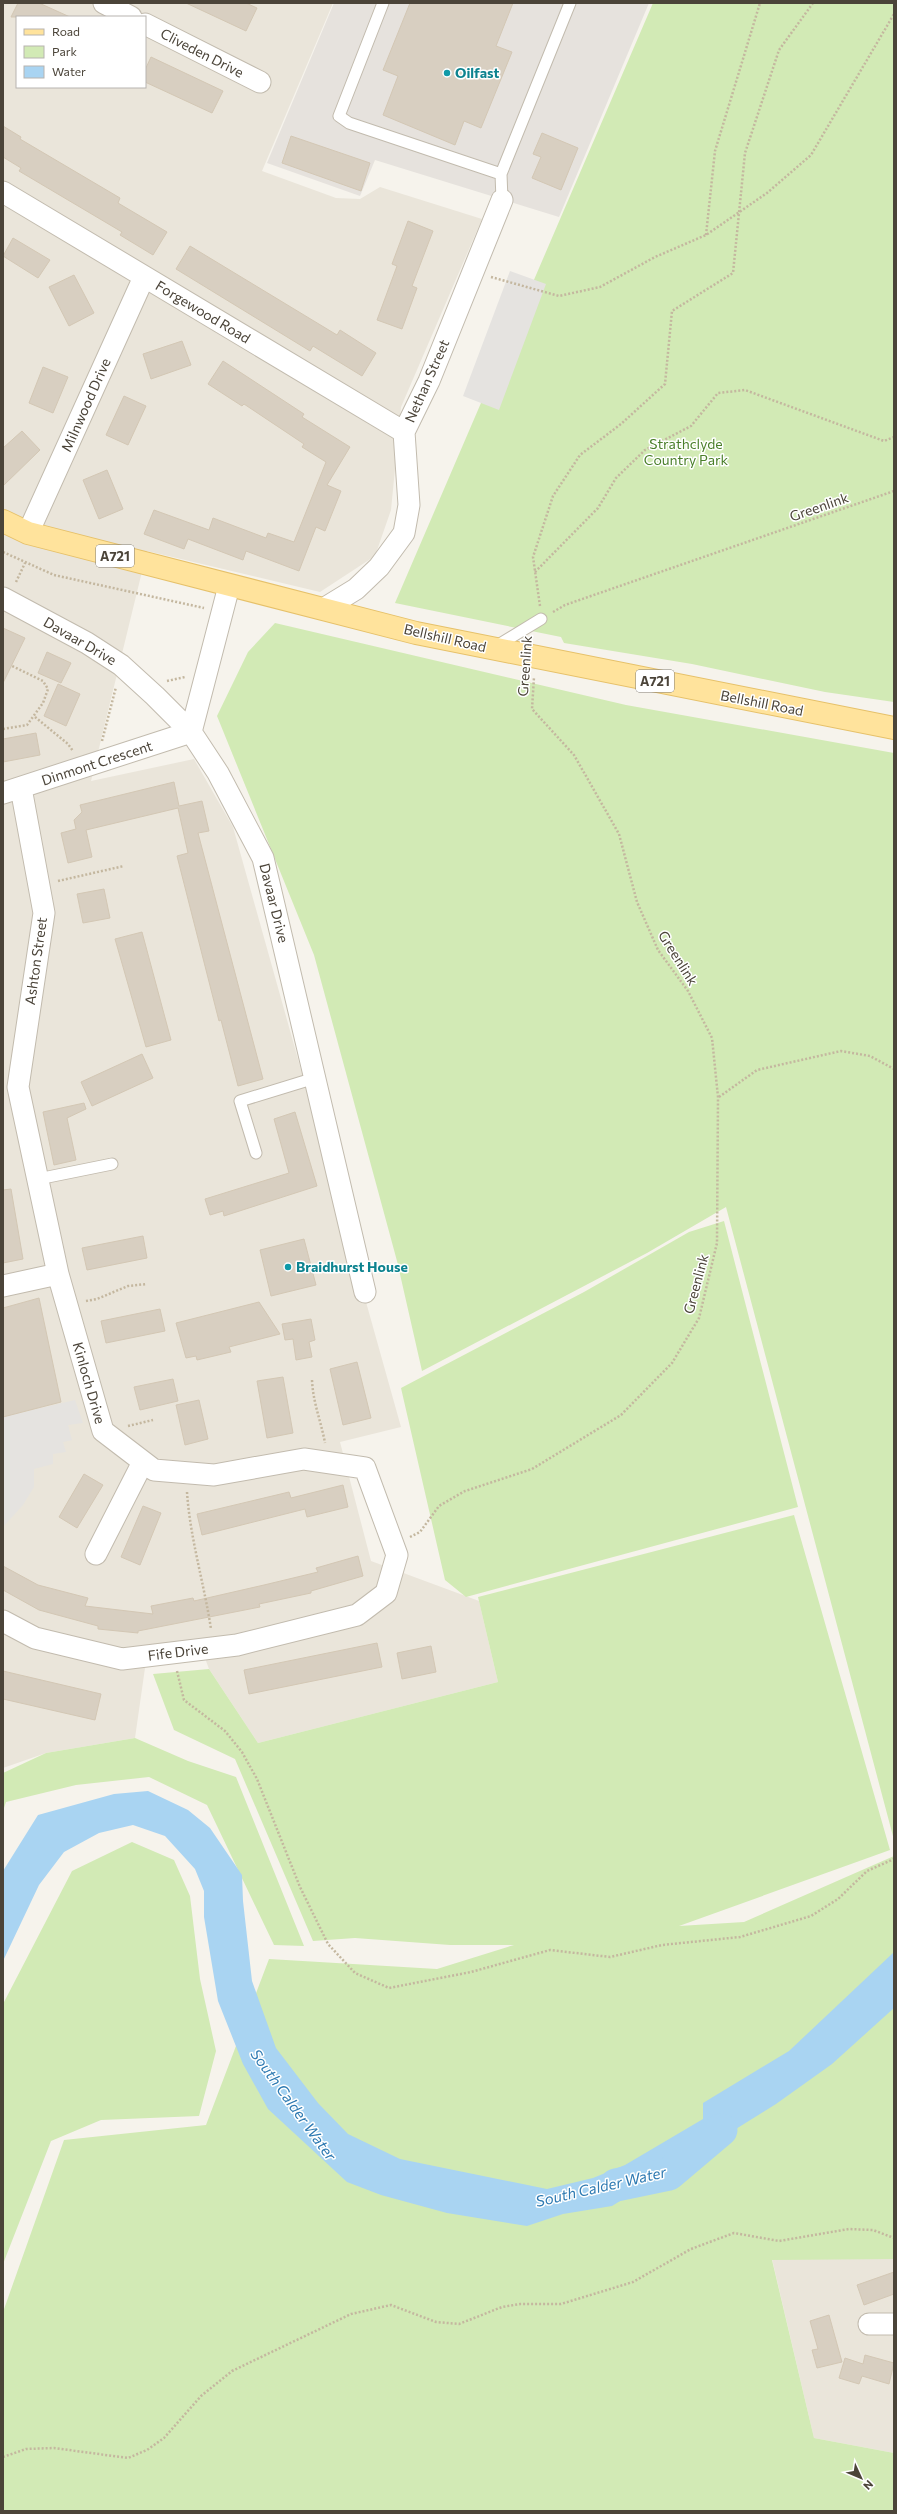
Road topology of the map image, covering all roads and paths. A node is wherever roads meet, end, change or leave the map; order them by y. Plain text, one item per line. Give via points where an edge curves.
1 (104, 3) edge
2 (383, 3) edge
3 (570, 3) edge
4 (760, 3) edge
5 (813, 3) edge
6 (894, 14) edge
7 (129, 16) edge
8 (146, 25) edge
9 (260, 82) dead end
10 (501, 174) junction
11 (3, 192) edge
12 (502, 200) joint
13 (738, 213) junction
14 (706, 235) junction
15 (473, 271) junction
16 (144, 277) junction
17 (404, 432) junction
18 (894, 437) edge
19 (894, 491) edge
20 (3, 521) edge
21 (28, 533) junction
22 (3, 552) edge
23 (535, 572) junction
24 (229, 586) junction
25 (3, 598) edge
26 (325, 608) junction
27 (222, 612) junction
28 (541, 619) junction
29 (491, 649) junction
30 (535, 658) junction
31 (121, 665) junction
32 (12, 666) dead end
33 (208, 668) junction
34 (145, 686) junction
35 (35, 717) junction
36 (894, 728) edge
37 (3, 729) edge
38 (191, 732) junction
39 (91, 766) junction
40 (12, 791) edge
41 (124, 866) dead end
42 (39, 886) junction
43 (894, 1069) edge
44 (315, 1078) junction
45 (10, 1089) edge
46 (718, 1097) junction
47 (256, 1153) dead end
48 (112, 1164) dead end
49 (38, 1179) junction
50 (58, 1274) junction
51 (147, 1284) dead end
52 (3, 1286) edge
53 (366, 1292) dead end
54 (67, 1303) junction
55 (312, 1380) dead end
56 (143, 1462) junction
57 (328, 1463) junction
58 (185, 1473) junction
59 (394, 1545) junction
60 (96, 1554) dead end
61 (357, 1615) joint
62 (3, 1621) edge
63 (213, 1648) junction
64 (173, 1653) junction
65 (894, 1859) edge
66 (894, 2238) edge
67 (869, 2324) dead end
68 (894, 2324) edge
69 (3, 2457) edge

1 - 7 street
2 - 10 lane via 339,116 349,123
3 - 10 lane
4 - 14 path via 715,150
5 - 13 path via 780,50 745,153
6 - 13 path via 811,155 767,193
8 - 9 street, Cliveden Drive
10 - 12 lane
11 - 16 street, Forgewood Road
12 - 15 street, Nethan Street
13 - 14 path
13 - 23 path via 733,273 672,311 666,384 621,424 580,454 552,496 533,557
14 - 15 path via 655,257 600,287 559,296
15 - 17 street, Nethan Street via 429,381
16 - 17 street, Forgewood Road
16 - 21 street, Milnwood Drive
17 - 26 street, Nethan Street via 409,505 404,533 379,567 356,589
18 - 23 path via 884,441 745,390 718,393 691,426 645,450 621,474 598,508
19 - 28 path, Greenlink via 564,605
20 - 21 main road, Bellshill Road / A721
21 - 24 main road, Bellshill Road / A721
22 - 27 path via 54,575
23 - 28 path
24 - 26 main road, Bellshill Road / A721
24 - 27 street
25 - 31 street, Davaar Drive
26 - 29 main road, Bellshill Road / A721 via 416,633
27 - 33 street
28 - 29 lane
29 - 30 main road, Bellshill Road / A721
30 - 36 main road, Bellshill Road / A721
30 - 46 path, Greenlink via 532,709 574,755 620,834 637,902 658,950 688,991 712,1038
31 - 34 street, Davaar Drive
31 - 39 path
32 - 35 path via 43,681 48,689
33 - 34 path via 188,676
33 - 38 street
34 - 38 street, Davaar Drive
35 - 37 path via 27,725
35 - 39 path
38 - 39 street, Dinmont Crescent
38 - 44 street, Davaar Drive via 218,773 264,858
39 - 40 street, Dinmont Crescent
40 - 42 street, Ashton Street
41 - 42 path
42 - 45 street, Ashton Street via 44,913
43 - 46 path via 870,1056 841,1051 757,1070
44 - 47 lane via 240,1101
44 - 53 street, Davaar Drive
45 - 49 street, Kinloch Drive
46 - 59 path, Greenlink via 716,1243 698,1318 672,1364 621,1415 532,1469 465,1491 439,1506 420,1532
48 - 49 lane
49 - 50 street, Kinloch Drive
50 - 52 street
50 - 54 street, Kinloch Drive
51 - 54 path via 128,1286 97,1300
54 - 56 street, Kinloch Drive via 103,1431
55 - 57 path via 313,1401 319,1414
56 - 58 street, Kinloch Drive via 154,1470
56 - 60 street
57 - 58 street, Kinloch Drive via 304,1460 214,1476
57 - 59 street, Kinloch Drive via 365,1468
58 - 63 path via 189,1518 203,1581
59 - 61 street, Kinloch Drive via 397,1555 386,1593
61 - 63 street, Fife Drive via 237,1645
62 - 64 street, Fife Drive via 35,1638 122,1659
63 - 64 street, Fife Drive
64 - 65 path via 184,1700 225,1731 242,1752 257,1779 300,1887 328,1944 355,1973 389,1988 471,1972 550,1950 610,1956 662,1945 740,1937 811,1916 838,1899 867,1871
66 - 69 path via 873,2230 850,2229 779,2241 734,2233 692,2249 633,2282 561,2304 520,2304 502,2307 459,2324 436,2322 391,2305 351,2314 232,2371 201,2396 164,2438 147,2450 128,2458 54,2448 26,2449
67 - 68 street

